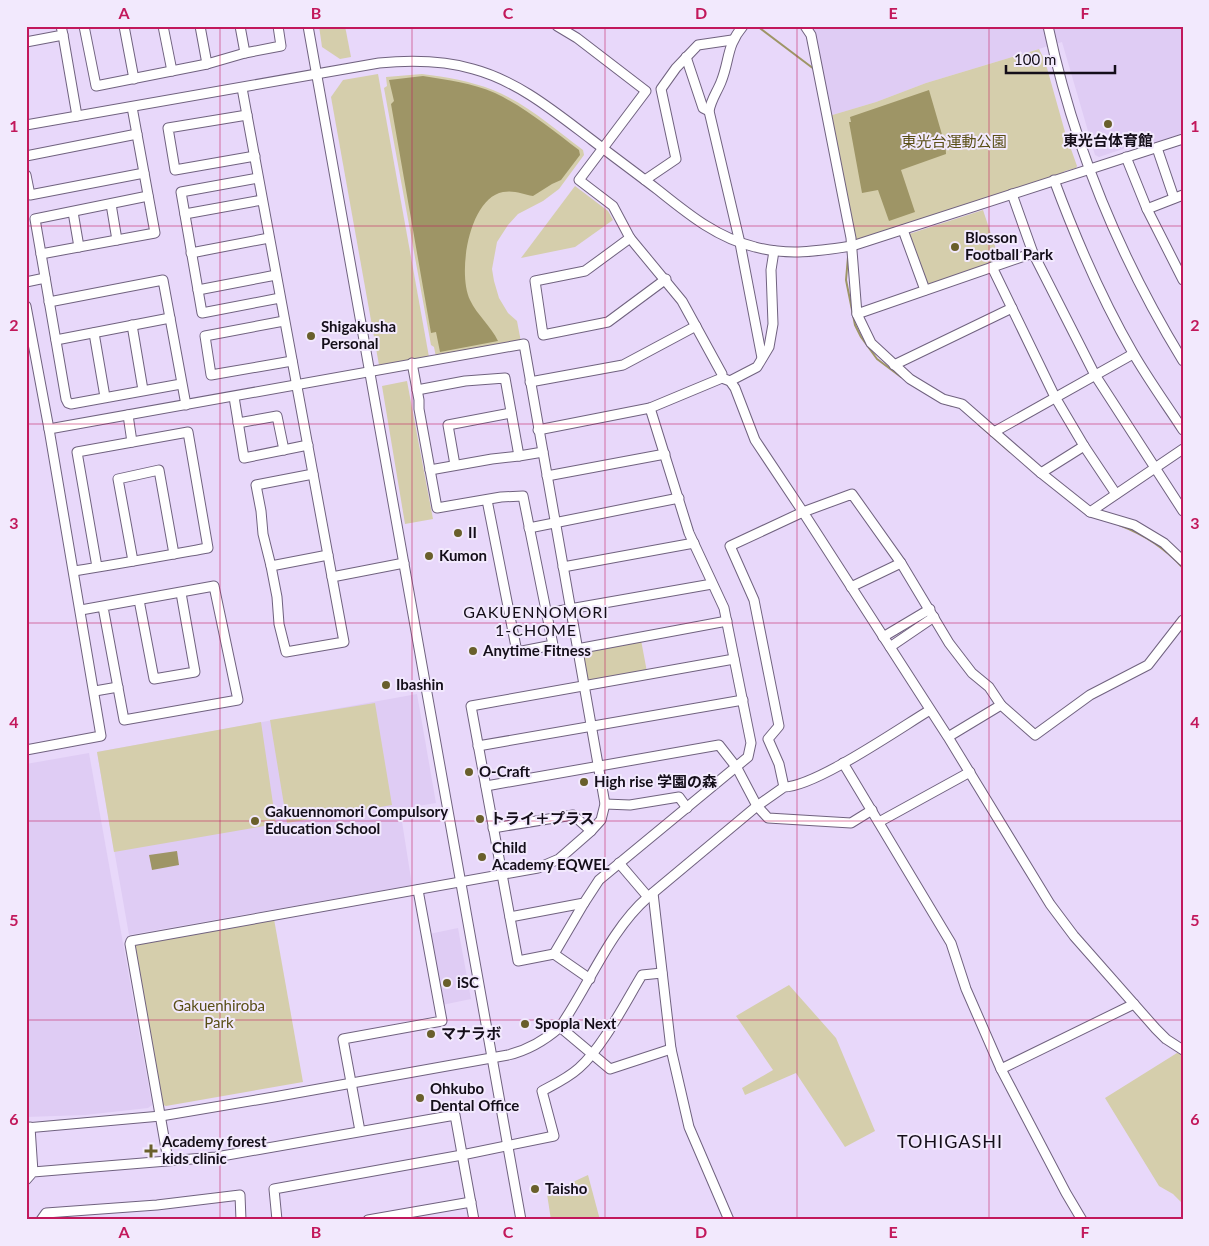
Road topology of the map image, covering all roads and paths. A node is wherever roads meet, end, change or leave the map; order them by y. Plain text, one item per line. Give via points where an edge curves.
1 (84, 26) edge
2 (124, 26) edge
3 (163, 26) edge
4 (200, 26) edge
5 (240, 26) edge
6 (278, 26) edge
7 (308, 26) edge
8 (557, 26) edge
9 (742, 26) edge
10 (805, 26) edge
11 (1048, 26) edge
12 (62, 31) edge
13 (732, 40) junction
14 (26, 42) edge
15 (245, 53) junction
16 (686, 57) junction
17 (207, 64) junction
18 (172, 71) junction
19 (317, 73) junction
20 (134, 79) junction
21 (242, 88) junction
22 (132, 107) junction
23 (709, 111) junction
24 (247, 115) junction
25 (77, 116) junction
26 (26, 125) edge
27 (137, 134) junction
28 (1183, 139) edge
29 (1157, 148) junction
30 (602, 149) junction
31 (26, 156) edge
32 (254, 156) junction
33 (1126, 157) junction
34 (1090, 168) junction
35 (144, 173) junction
36 (26, 175) edge
37 (258, 178) junction
38 (645, 180) junction
39 (1054, 180) junction
40 (1012, 194) junction
41 (148, 196) junction
42 (1178, 197) edge
43 (262, 200) junction
44 (111, 204) junction
45 (1147, 209) junction
46 (73, 212) junction
47 (185, 214) junction
48 (903, 230) junction
49 (269, 238) junction
50 (630, 238) junction
51 (117, 240) junction
52 (740, 243) junction
53 (852, 246) junction
54 (79, 247) junction
55 (774, 252) junction
56 (192, 253) junction
57 (1033, 253) junction
58 (41, 254) junction
59 (992, 267) junction
60 (276, 275) junction
61 (45, 278) junction
62 (666, 279) junction
63 (1183, 280) edge
64 (26, 282) edge
65 (198, 290) junction
66 (925, 290) junction
67 (280, 298) junction
68 (49, 302) junction
69 (26, 306) edge
70 (1012, 308) junction
71 (857, 314) junction
72 (170, 318) junction
73 (284, 321) junction
74 (132, 325) junction
75 (696, 326) junction
76 (94, 332) junction
77 (56, 340) junction
78 (1133, 354) junction
79 (762, 358) junction
80 (292, 361) junction
81 (1183, 361) edge
82 (412, 363) junction
83 (894, 365) junction
84 (369, 371) junction
85 (1095, 375) junction
86 (726, 379) junction
87 (530, 382) junction
88 (181, 384) junction
89 (297, 384) junction
90 (144, 390) junction
91 (417, 390) junction
92 (234, 396) junction
93 (105, 397) junction
94 (1055, 397) junction
95 (186, 405) junction
96 (650, 408) junction
97 (511, 413) junction
98 (128, 415) junction
99 (238, 424) junction
100 (49, 429) junction
101 (538, 430) junction
102 (1183, 430) edge
103 (994, 432) junction
104 (132, 442) junction
105 (308, 445) junction
106 (1084, 446) junction
107 (1183, 448) edge
108 (284, 450) junction
109 (543, 452) junction
110 (665, 454) junction
111 (519, 456) junction
112 (456, 465) junction
113 (1154, 468) junction
114 (430, 470) junction
115 (1040, 473) junction
116 (314, 474) junction
117 (547, 476) junction
118 (1116, 494) junction
119 (678, 498) junction
120 (487, 500) junction
121 (1183, 511) edge
122 (803, 512) junction
123 (1090, 512) junction
124 (556, 523) junction
125 (529, 528) junction
126 (694, 543) junction
127 (174, 554) junction
128 (328, 555) junction
129 (133, 561) junction
130 (1183, 561) edge
131 (404, 563) junction
132 (901, 563) junction
133 (271, 566) junction
134 (97, 567) junction
135 (563, 567) junction
136 (74, 571) junction
137 (332, 577) junction
138 (712, 584) junction
139 (851, 587) junction
140 (181, 593) junction
141 (139, 600) junction
142 (103, 607) junction
143 (571, 609) junction
144 (81, 610) junction
145 (547, 613) junction
146 (932, 613) junction
147 (1183, 620) edge
148 (727, 621) junction
149 (883, 637) junction
150 (890, 647) junction
151 (577, 649) junction
152 (734, 658) junction
153 (584, 686) junction
154 (118, 687) junction
155 (95, 691) junction
156 (743, 700) junction
157 (1001, 705) junction
158 (930, 710) junction
159 (592, 726) junction
160 (948, 737) junction
161 (478, 746) junction
162 (26, 750) edge
163 (843, 763) junction
164 (599, 766) junction
165 (737, 768) junction
166 (970, 772) junction
167 (486, 786) junction
168 (784, 787) junction
169 (605, 804) junction
170 (757, 806) junction
171 (687, 808) junction
172 (872, 810) junction
173 (879, 822) junction
174 (494, 828) junction
175 (591, 831) junction
176 (619, 863) junction
177 (502, 874) junction
178 (461, 882) junction
179 (418, 890) junction
180 (651, 895) junction
181 (584, 903) junction
182 (510, 917) junction
183 (554, 954) junction
184 (662, 973) junction
185 (590, 979) junction
186 (1134, 1004) junction
187 (560, 1027) junction
188 (671, 1049) junction
189 (1183, 1050) edge
190 (592, 1055) junction
191 (492, 1058) junction
192 (1000, 1069) junction
193 (351, 1082) junction
194 (161, 1116) junction
195 (28, 1128) edge
196 (360, 1130) junction
197 (508, 1146) junction
198 (462, 1155) junction
199 (168, 1160) junction
200 (33, 1172) junction
201 (26, 1180) edge
202 (471, 1202) junction
203 (84, 1209) junction
204 (41, 1220) edge
205 (84, 1220) edge
206 (241, 1220) edge
207 (277, 1220) edge
208 (368, 1220) edge
209 (474, 1220) edge
210 (521, 1220) edge
211 (729, 1220) edge
212 (1082, 1220) edge

1 - 20 street via 96,86
2 - 20 street
3 - 18 street
4 - 17 street
5 - 15 street
6 - 15 street via 281,46
7 - 19 street
8 - 30 street via 646,91
9 - 13 street
10 - 53 street via 811,35
11 - 34 street
12 - 14 street
12 - 25 street
13 - 16 street via 698,45
13 - 23 street via 722,81
15 - 17 street
16 - 23 street via 703,108
16 - 38 street via 661,89 676,159
17 - 18 street
18 - 20 street
19 - 21 street
19 - 30 street via 400,61 440,62 473,69 499,78 534,97
19 - 84 street
21 - 22 street
21 - 24 street
22 - 25 street
22 - 27 street
23 - 52 street
24 - 32 street
24 - 32 street via 168,128 176,170
25 - 26 street
27 - 31 street
27 - 35 street
28 - 29 street
29 - 33 street
29 - 42 street
30 - 38 street
30 - 50 street via 579,180 613,206
32 - 37 street
33 - 34 street
33 - 45 street
34 - 39 street
34 - 81 street via 1132,269
35 - 36 street via 30,195
35 - 41 street
37 - 43 street
37 - 47 street via 181,192
38 - 52 street via 716,233
39 - 40 street
39 - 78 street via 1088,264
40 - 48 street
40 - 57 street
41 - 44 street
41 - 51 street via 155,233
42 - 45 street
43 - 47 street
43 - 49 street
44 - 46 street
44 - 51 street
45 - 63 street
46 - 54 street
46 - 58 street via 35,219
47 - 56 street
48 - 53 street
48 - 66 street
49 - 56 street
49 - 60 street
50 - 62 street
50 - 62 street via 584,271 535,281 543,335 608,322
51 - 54 street
52 - 55 street
52 - 79 street
53 - 55 street via 814,252
53 - 71 street
54 - 58 street
55 - 79 street via 771,270 773,324 769,346
56 - 65 street
57 - 59 street
57 - 85 street
58 - 61 street
59 - 66 street
59 - 70 street
60 - 65 street
60 - 67 street
61 - 64 street
61 - 68 street
62 - 75 street
65 - 67 street via 202,313
66 - 71 street
67 - 73 street
68 - 72 street via 162,280
68 - 77 street
69 - 100 street
70 - 83 street
70 - 94 street
71 - 83 street via 871,343
72 - 74 street
72 - 88 street
73 - 80 street
73 - 80 street via 205,336 211,375
74 - 76 street
74 - 90 street
75 - 86 street
75 - 87 street via 623,365
76 - 77 street
76 - 93 street
77 - 93 street via 68,403
78 - 85 street
78 - 102 street
79 - 86 street via 753,370
80 - 89 street
82 - 84 street
82 - 87 street via 524,344
82 - 91 street
83 - 103 street via 943,400 962,404
84 - 89 street
84 - 131 street
85 - 94 street
85 - 113 street
86 - 96 street
86 - 122 street via 735,388 755,440
87 - 101 street
88 - 90 street
88 - 95 street
89 - 92 street
89 - 105 street
90 - 93 street
91 - 97 street via 505,378
91 - 114 street
92 - 95 street
92 - 99 street
94 - 103 street
94 - 106 street
95 - 98 street
96 - 101 street
96 - 110 street
97 - 111 street
97 - 112 street via 448,425
98 - 100 street
98 - 104 street
99 - 108 street via 277,416
99 - 108 street via 244,458
100 - 136 street
101 - 109 street
103 - 115 street
104 - 127 street via 188,432 208,548
104 - 134 street via 77,452
105 - 108 street
105 - 116 street
106 - 115 street
106 - 118 street
107 - 113 street
109 - 111 street
109 - 117 street
110 - 117 street
110 - 119 street
111 - 112 street
112 - 114 street
113 - 118 street
113 - 121 street
114 - 120 street via 437,508
115 - 123 street
116 - 128 street
116 - 133 street via 256,485
117 - 124 street
118 - 123 street
119 - 124 street
119 - 126 street
120 - 125 street via 523,496
120 - 145 street via 517,652 552,645
122 - 132 street via 852,494
122 - 139 street
122 - 168 street via 730,546 754,600 778,726 768,739 779,764
123 - 130 street via 1134,525 1164,543
124 - 125 street
124 - 135 street
125 - 145 street
126 - 135 street
126 - 138 street
127 - 129 street
127 - 129 street via 159,470 118,479
128 - 133 street
128 - 137 street
129 - 134 street
131 - 137 street
131 - 178 street
132 - 139 street
132 - 146 street
133 - 137 street via 286,652 344,642
134 - 136 street
135 - 143 street
136 - 144 street
138 - 143 street
138 - 148 street
139 - 149 street
140 - 141 street
140 - 141 street via 195,672 154,679
140 - 154 street via 214,586 238,700 124,720
141 - 142 street
142 - 144 street
142 - 154 street
143 - 145 street
143 - 151 street
144 - 155 street
146 - 149 street
146 - 150 street
146 - 157 street via 949,643
147 - 157 street via 1148,665 1090,695 1035,736
148 - 151 street
148 - 152 street
149 - 150 street
150 - 158 street
151 - 153 street
152 - 153 street
152 - 156 street
153 - 159 street
153 - 161 street via 471,706
154 - 155 street
155 - 162 street via 101,736
156 - 159 street
156 - 165 street via 751,744 748,757
157 - 160 street
158 - 160 street
158 - 163 street
159 - 161 street
159 - 164 street
160 - 166 street
161 - 167 street
163 - 168 street via 816,777
163 - 172 street
164 - 165 street via 719,745
164 - 167 street
164 - 169 street
165 - 170 street
165 - 171 street
166 - 173 street
166 - 186 street via 1050,904
167 - 174 street
168 - 170 street
169 - 171 street via 630,805 679,797
169 - 175 street via 601,820
170 - 172 street via 768,818 851,823
170 - 180 street
171 - 176 street
172 - 173 street
173 - 192 street via 951,943 966,989
174 - 175 street via 573,815
174 - 177 street
175 - 177 street via 559,859 538,868
176 - 180 street
176 - 181 street via 599,880
177 - 178 street
177 - 182 street
178 - 179 street
178 - 191 street
179 - 193 street via 442,1021 343,1038
179 - 194 street via 131,941
180 - 184 street
180 - 185 street via 622,925
181 - 182 street
181 - 183 street
182 - 183 street via 518,961
183 - 185 street
184 - 188 street
184 - 190 street via 642,975
185 - 187 street
186 - 189 street via 1166,1038
186 - 192 street
187 - 190 street
187 - 191 street via 547,1039 525,1050
188 - 190 street via 610,1069
188 - 211 street via 689,1127
190 - 197 street via 572,1074 542,1091 554,1136
191 - 193 street
191 - 197 street
192 - 212 street
193 - 194 street
193 - 196 street
194 - 195 street
194 - 199 street
195 - 200 street
196 - 198 street via 455,1115
196 - 199 street via 216,1157
197 - 198 street
197 - 210 street
198 - 202 street
198 - 207 street via 274,1189
199 - 200 street
200 - 201 street
202 - 208 street
202 - 209 street
203 - 204 street via 46,1213
203 - 205 street
203 - 206 street via 157,1205 240,1195

